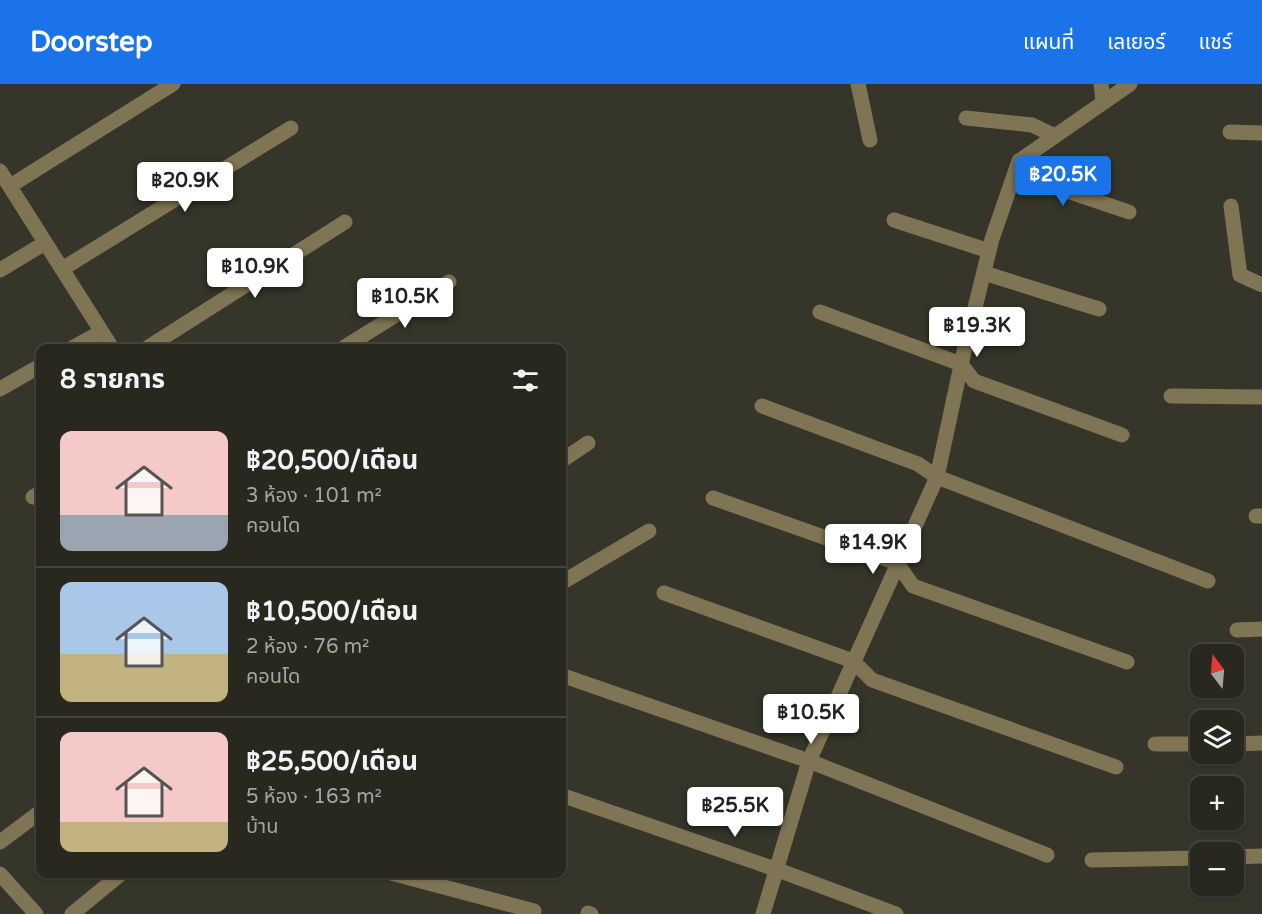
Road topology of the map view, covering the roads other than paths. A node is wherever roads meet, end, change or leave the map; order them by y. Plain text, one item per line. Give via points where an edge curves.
1 (173, 84) edge
2 (858, 84) edge
3 (1101, 84) edge
4 (1130, 84) edge
5 (1103, 102) junction
6 (966, 118) dead end
7 (291, 128) dead end
8 (1230, 132) dead end
9 (1262, 133) edge
10 (1055, 136) junction
11 (870, 140) dead end
12 (1019, 160) junction
13 (0, 171) edge
14 (10, 186) junction
15 (1231, 206) dead end
16 (1129, 212) dead end
17 (894, 220) dead end
18 (345, 222) dead end
19 (45, 243) junction
20 (989, 251) junction
21 (0, 270) edge
22 (62, 270) junction
23 (984, 273) junction
24 (449, 282) dead end
25 (1262, 285) edge
26 (1099, 309) dead end
27 (820, 312) dead end
28 (101, 332) junction
29 (79, 344) edge
30 (109, 344) edge
31 (153, 344) edge
32 (350, 344) edge
33 (961, 364) junction
34 (36, 368) edge
35 (0, 389) edge
36 (1171, 396) dead end
37 (1262, 397) edge
38 (762, 406) dead end
39 (1122, 435) dead end
40 (588, 443) dead end
41 (566, 458) edge
42 (937, 477) junction
43 (713, 498) dead end
44 (649, 531) dead end
45 (897, 563) junction
46 (566, 580) edge
47 (1208, 581) dead end
48 (664, 593) dead end
49 (1262, 629) edge
50 (1238, 630) dead end
51 (854, 661) junction
52 (1127, 662) dead end
53 (566, 677) edge
54 (1262, 743) edge
55 (1155, 744) dead end
56 (1190, 744) edge
57 (1244, 744) edge
58 (809, 761) junction
59 (1116, 767) dead end
60 (566, 797) edge
61 (36, 815) edge
62 (0, 842) edge
63 (1047, 855) dead end
64 (1262, 856) edge
65 (1244, 857) edge
66 (1190, 858) edge
67 (1092, 860) dead end
68 (778, 870) junction
69 (0, 874) edge
70 (116, 878) edge
71 (410, 878) edge
72 (534, 911) dead end
73 (36, 914) edge
74 (72, 914) edge
75 (763, 914) edge
76 (896, 914) edge

1 - 14 street
2 - 11 street
3 - 5 street
4 - 5 street
5 - 10 street
6 - 10 street via 1032,125
7 - 22 street
8 - 9 street
10 - 12 street
12 - 16 street via 1049,185
12 - 20 street
13 - 14 street
14 - 19 street
15 - 25 street via 1240,274
17 - 20 street
18 - 31 street
19 - 21 street
19 - 22 street
20 - 23 street
22 - 28 street
23 - 26 street
23 - 33 street
24 - 32 street
27 - 33 street
28 - 29 street
28 - 30 street
33 - 39 street via 974,381
33 - 42 street
34 - 35 street
36 - 37 street
38 - 42 street via 918,464
40 - 41 street
42 - 45 street
42 - 47 street
43 - 45 street
44 - 46 street
45 - 51 street
45 - 52 street via 913,586
48 - 51 street
49 - 50 street
51 - 58 street
51 - 59 street via 872,680
53 - 58 street
54 - 57 street
55 - 56 street
58 - 63 street
58 - 68 street
60 - 68 street
61 - 62 street
64 - 65 street
66 - 67 street
68 - 75 street
68 - 76 street
69 - 73 street
70 - 74 street
71 - 72 street

